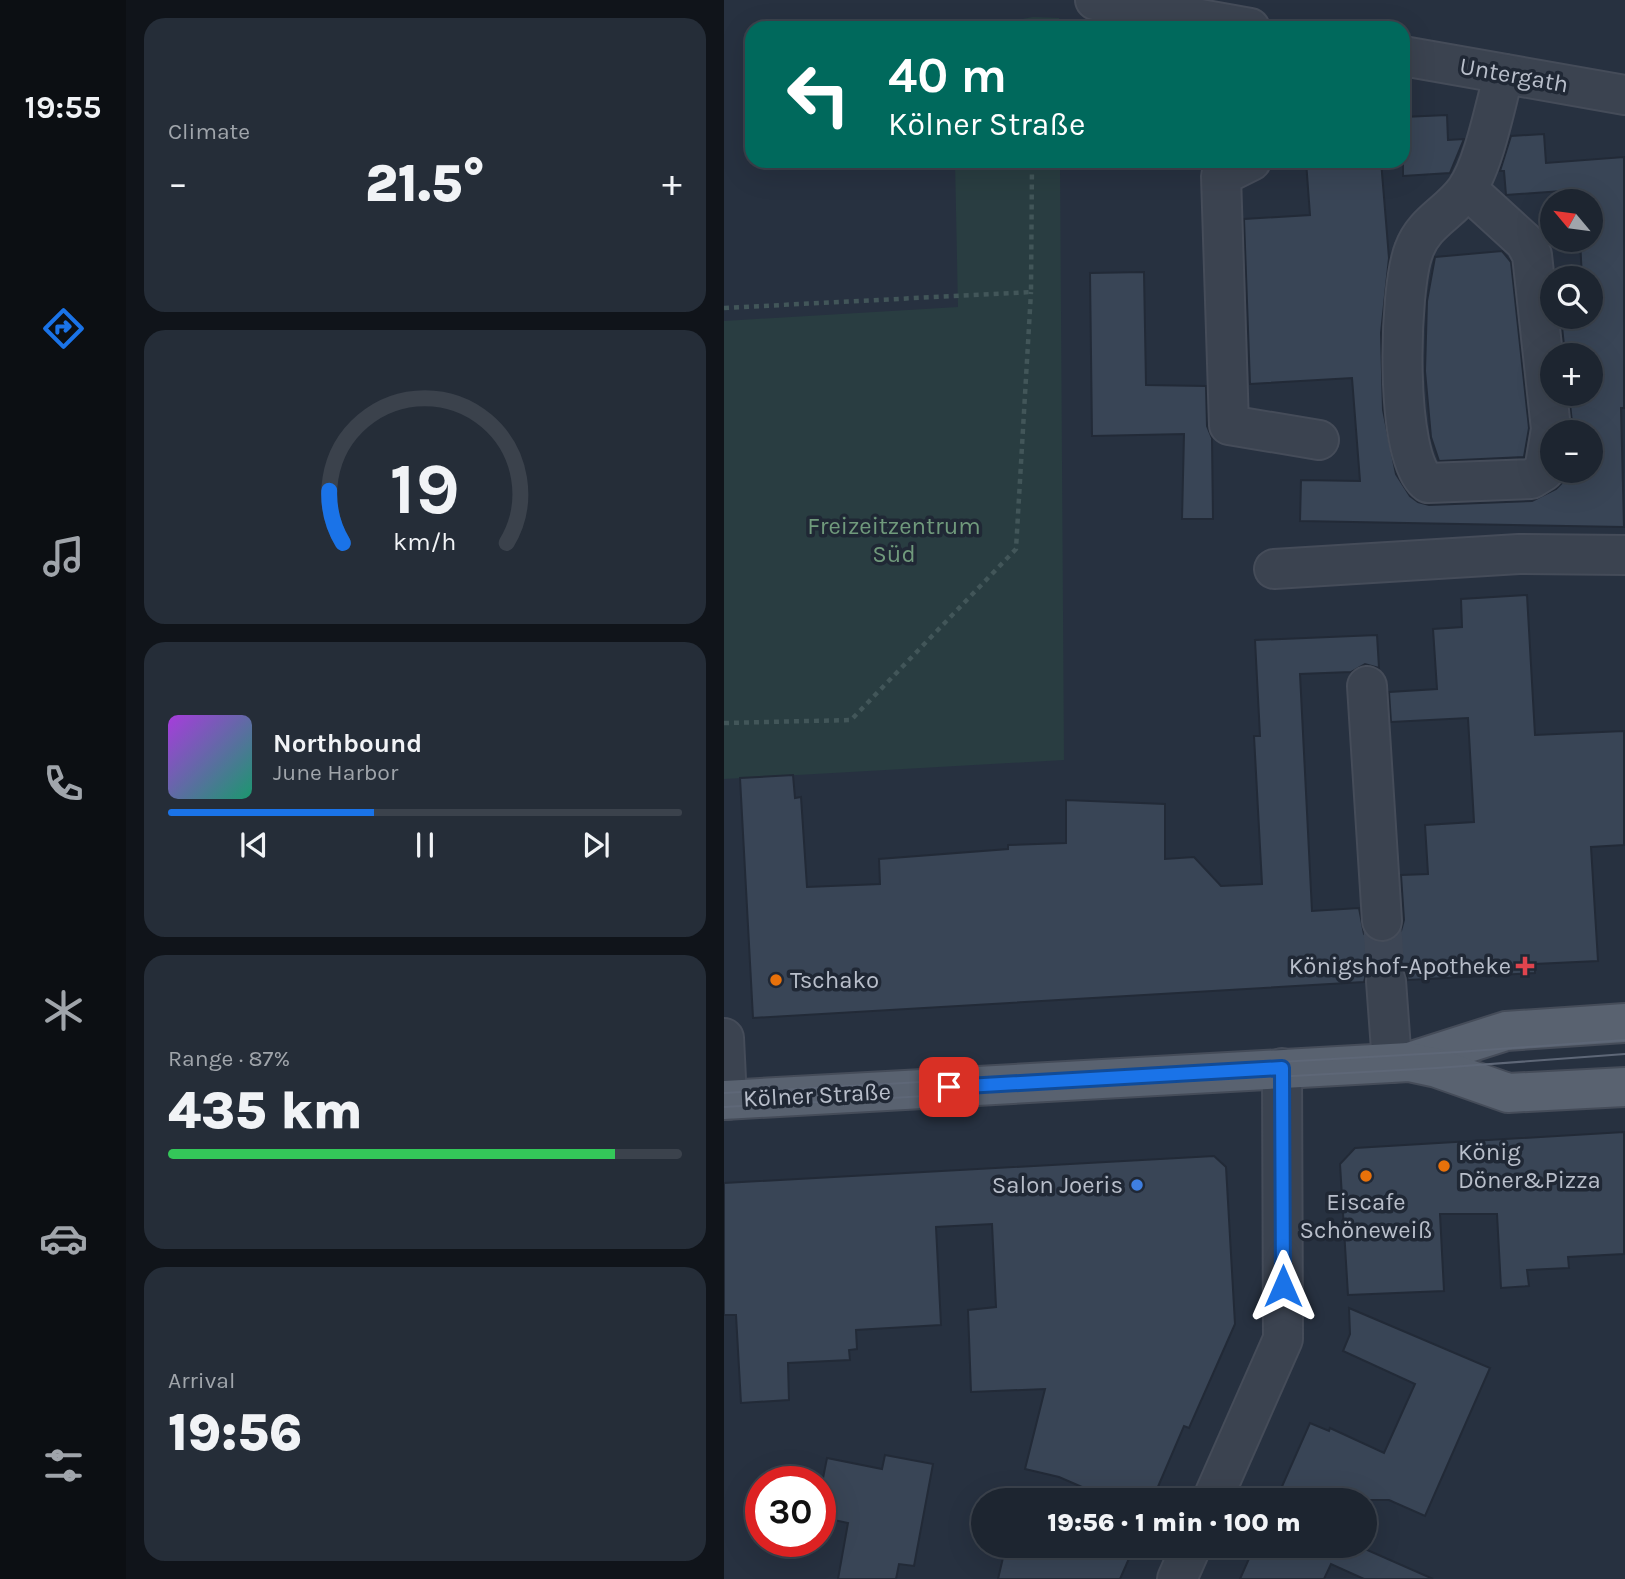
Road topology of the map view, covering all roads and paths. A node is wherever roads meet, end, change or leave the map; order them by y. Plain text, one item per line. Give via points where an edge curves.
1 (1095, 0) edge
2 (1211, 21) edge
3 (1410, 56) edge
4 (1504, 74) junction
5 (1625, 95) edge
6 (1032, 168) edge
7 (1237, 168) edge
8 (1467, 189) junction
9 (1031, 292) junction
10 (724, 308) edge
11 (1319, 440) dead end
12 (1625, 555) edge
13 (1274, 569) dead end
14 (1367, 686) dead end
15 (724, 723) edge
16 (1382, 921) tunnel mouth
17 (1386, 981) tunnel mouth
18 (1625, 1023) edge
19 (724, 1038) edge
20 (1401, 1063) junction
21 (1282, 1068) junction
22 (1625, 1087) edge
23 (725, 1100) edge
24 (1217, 1488) edge
25 (1186, 1558) edge
26 (1177, 1579) edge

1 - 2 street
3 - 4 street, Untergath
4 - 5 street, Untergath
4 - 8 street
6 - 9 path
7 - 11 street via 1221,176 1229,425
8 - 8 street via 1419,236 1407,270 1405,421 1411,457 1420,478 1428,483 1531,479 1544,471 1551,429 1532,255 1526,242
9 - 10 path
9 - 15 path via 1016,549 851,720
12 - 13 street via 1519,554
14 - 16 street
17 - 20 street
18 - 20 main road, Kölner Straße via 1506,1031
19 - 23 street, Kölner Straße
20 - 21 main road, Kölner Straße
20 - 22 main road, Kölner Straße via 1437,1068 1507,1093
21 - 23 main road, Kölner Straße
21 - 24 street via 1283,1339
25 - 26 street

